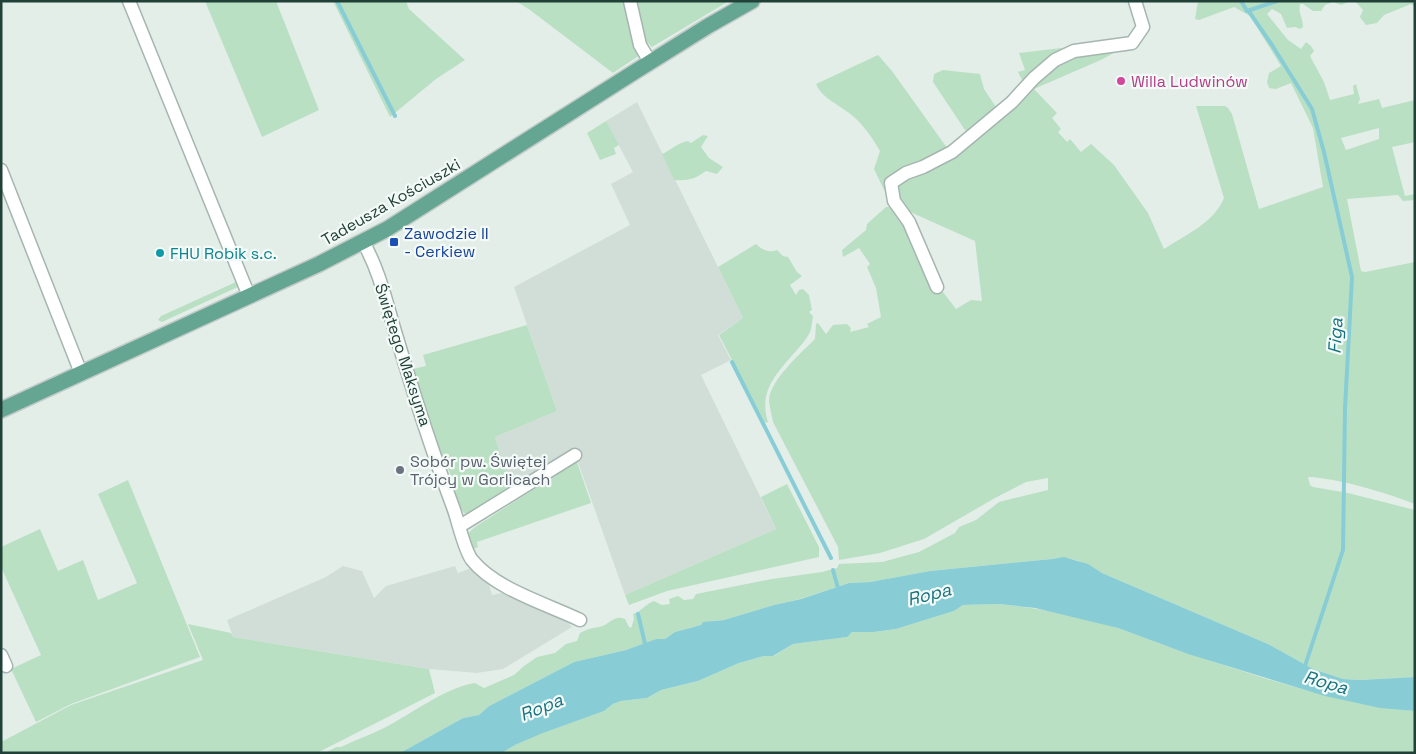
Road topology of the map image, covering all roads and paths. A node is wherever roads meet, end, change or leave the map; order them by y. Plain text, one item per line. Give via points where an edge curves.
1 (129, 1) edge
2 (630, 1) edge
3 (752, 1) edge
4 (1135, 1) edge
5 (650, 62) junction
6 (1, 170) edge
7 (363, 242) junction
8 (937, 288) dead end
9 (249, 296) junction
10 (81, 373) junction
11 (1, 410) edge
12 (575, 455) dead end
13 (460, 526) junction
14 (580, 620) dead end

1 - 9 street
2 - 5 street via 640,45
3 - 5 main road, Tadeusza Kościuszki
4 - 8 street via 1143,27 1132,43 1074,51 1055,60 1012,102 952,152 892,183 894,201 908,222
5 - 7 main road, Tadeusza Kościuszki
6 - 10 street
7 - 9 main road, Tadeusza Kościuszki
7 - 13 street, Świętego Maksyma via 386,300
9 - 10 main road, Tadeusza Kościuszki
10 - 11 main road, Tadeusza Kościuszki
12 - 13 street
13 - 14 street, Świętego Maksyma via 472,560 487,574 512,590

